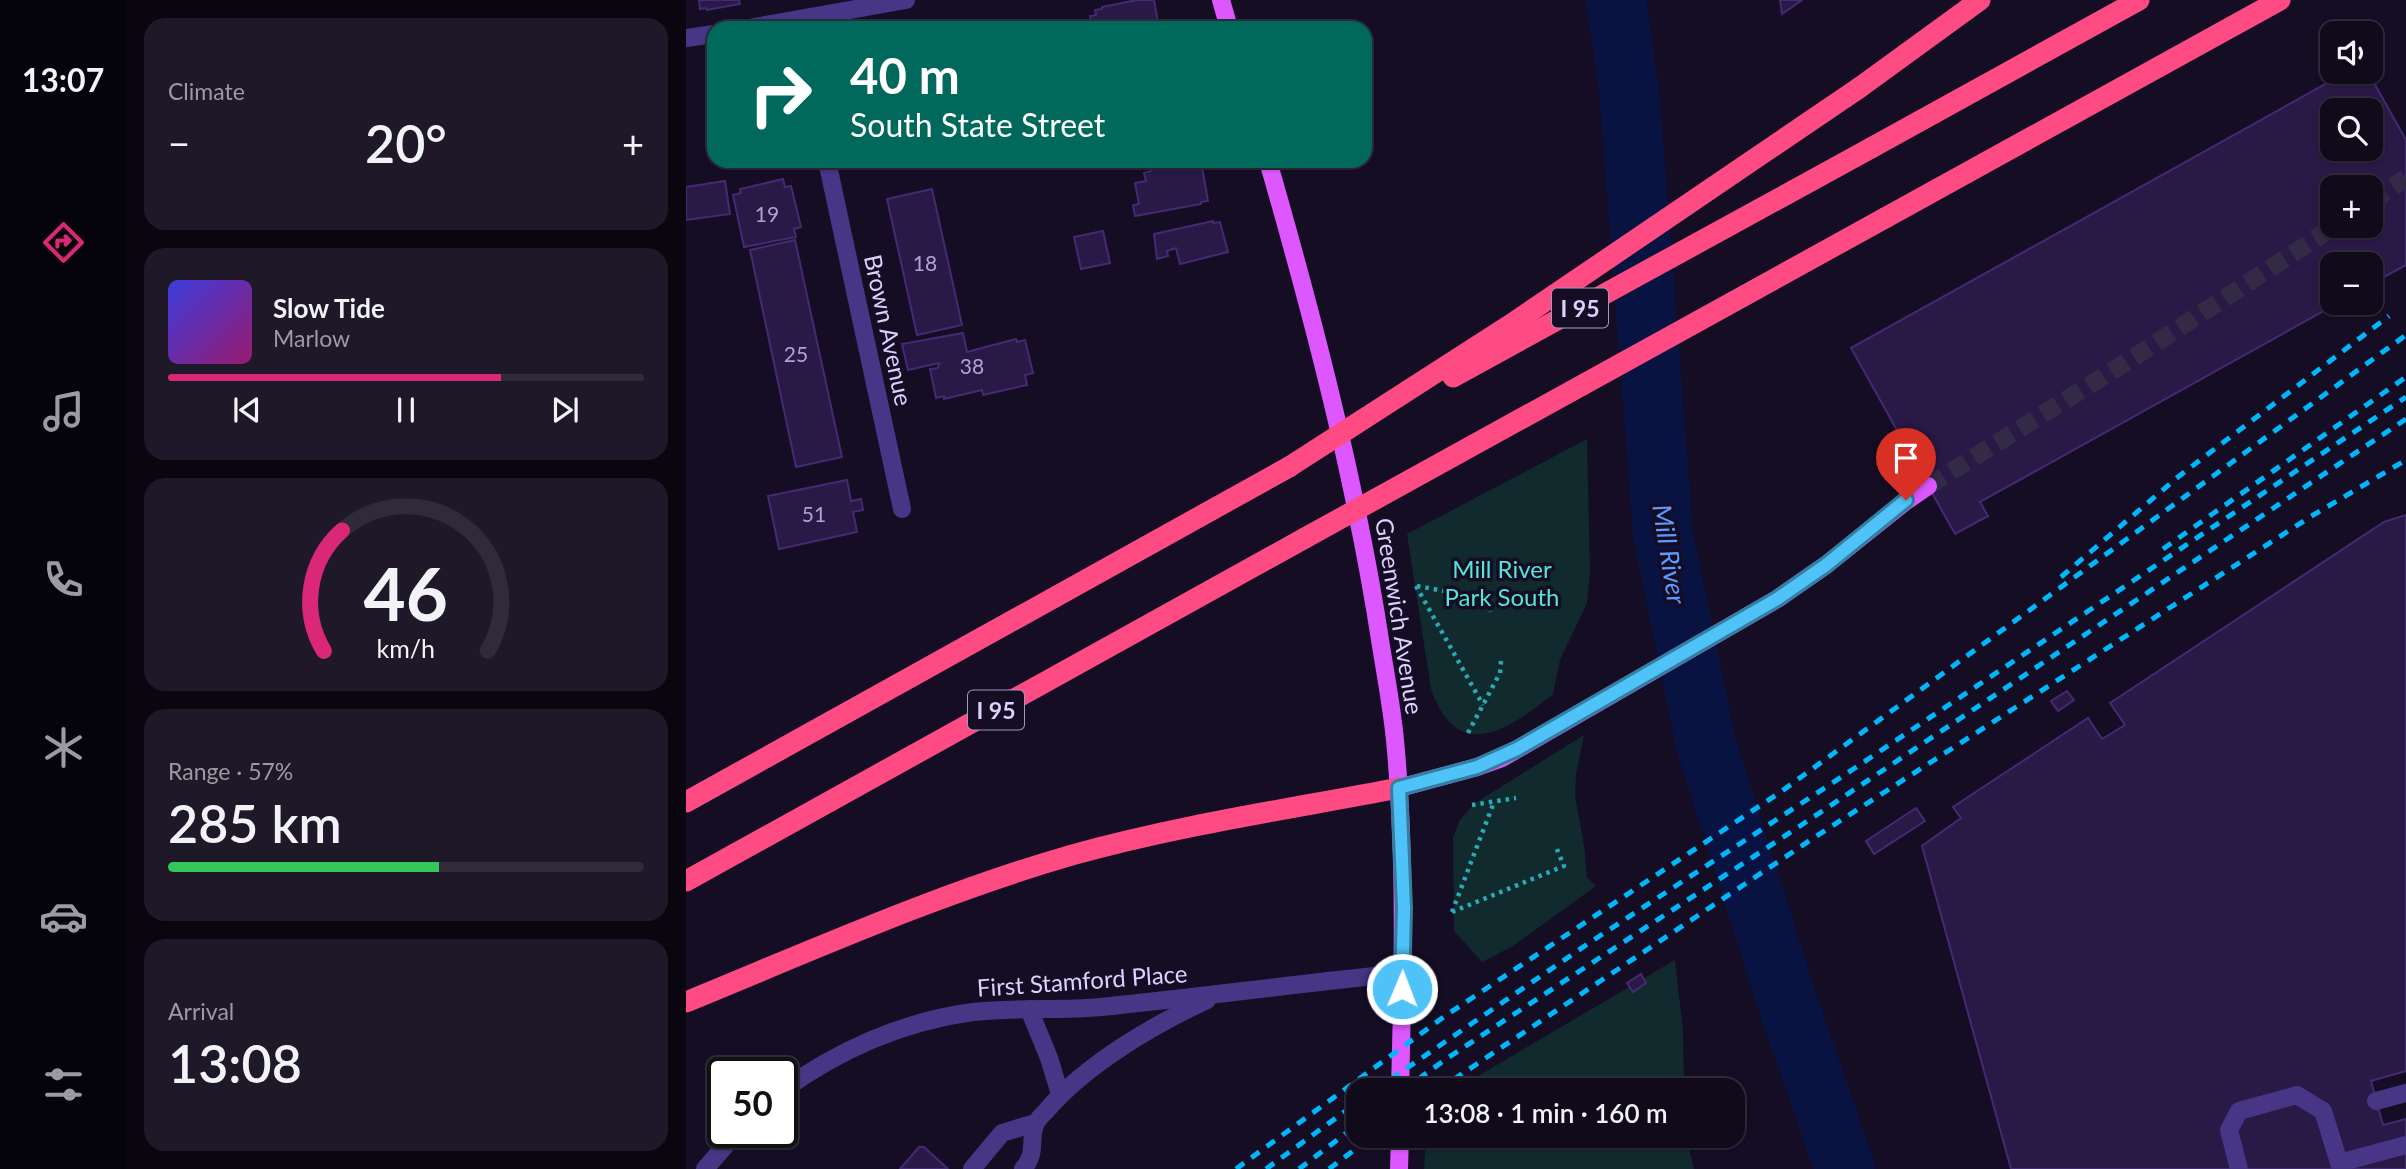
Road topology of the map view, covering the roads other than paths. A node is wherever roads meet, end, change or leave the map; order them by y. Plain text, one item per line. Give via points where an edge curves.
1 (906, 0) edge
2 (1221, 0) edge
3 (1980, 0) edge
4 (2139, 0) edge
5 (2280, 0) edge
6 (811, 21) edge
7 (1227, 21) edge
8 (707, 35) edge
9 (686, 38) edge
10 (829, 168) edge
11 (1270, 168) edge
12 (1289, 467) junction
13 (1928, 486) tunnel mouth
14 (902, 509) dead end
15 (1399, 788) junction
16 (686, 802) edge
17 (686, 881) edge
18 (1403, 973) junction
19 (1219, 994) junction
20 (686, 1002) edge
21 (1030, 1009) junction
22 (1401, 1078) edge
23 (798, 1081) edge
24 (2406, 1093) edge
25 (1060, 1094) junction
26 (2376, 1101) dead end
27 (1035, 1124) junction
28 (2406, 1145) edge
29 (723, 1148) edge
30 (1400, 1148) edge
31 (2340, 1166) edge
32 (705, 1169) edge
33 (972, 1169) edge
34 (1023, 1169) edge
35 (1399, 1169) edge
36 (2239, 1169) edge

1 - 6 street
2 - 7 main road
3 - 12 highway, bridge via 1517,321
4 - 12 highway, I 95, bridge
5 - 17 highway, I 95, bridge
8 - 9 street
10 - 14 street, Brown Avenue
11 - 15 main road, Greenwich Avenue via 1303,285 1372,582
12 - 16 highway, I 95
13 - 15 main road via 1777,599 1532,741 1477,767
15 - 18 main road, Greenwich Avenue
15 - 20 highway via 1160,833 1072,855 958,892
18 - 19 street, First Stamford Place
18 - 22 main road, Greenwich Avenue
19 - 21 street, First Stamford Place via 1097,1008
19 - 25 street via 1166,1019
21 - 23 street, First Stamford Place via 973,1012 926,1021 837,1056
21 - 25 street
24 - 26 street
25 - 27 street
27 - 33 street via 1002,1133
27 - 34 street via 1031,1160
28 - 31 street
29 - 32 street
30 - 35 main road
31 - 36 street via 2323,1111 2297,1095 2239,1111 2229,1130

